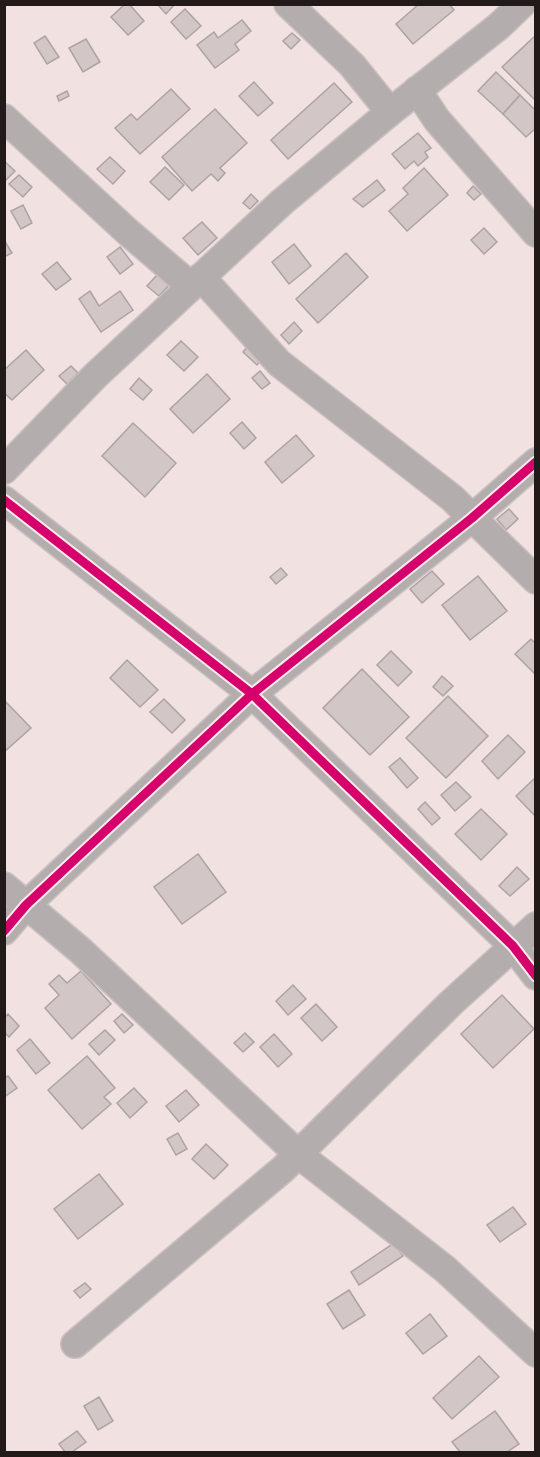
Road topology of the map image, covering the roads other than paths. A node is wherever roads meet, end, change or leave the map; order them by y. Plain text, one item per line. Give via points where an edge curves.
1 (288, 4) edge
2 (522, 4) edge
3 (417, 90) junction
4 (390, 112) junction
5 (4, 118) edge
6 (536, 233) edge
7 (196, 282) junction
8 (536, 462) edge
9 (4, 470) edge
10 (4, 500) edge
11 (472, 518) junction
12 (536, 580) edge
13 (252, 694) junction
14 (4, 886) edge
15 (27, 905) junction
16 (536, 926) edge
17 (4, 931) edge
18 (513, 946) junction
19 (536, 976) edge
20 (298, 1154) junction
21 (75, 1344) dead end
22 (536, 1353) edge

1 - 4 street via 352,65
2 - 3 street
3 - 4 street
3 - 6 street via 437,120
4 - 7 street via 282,202
5 - 7 street via 129,233
7 - 9 street via 95,376
7 - 11 street via 279,363 452,498
8 - 11 street
10 - 13 street
11 - 12 street
11 - 13 street
13 - 15 street
13 - 18 street
14 - 15 street
15 - 17 street
15 - 20 street
16 - 18 street
18 - 19 street
18 - 20 street
20 - 21 street
20 - 22 street via 445,1269

